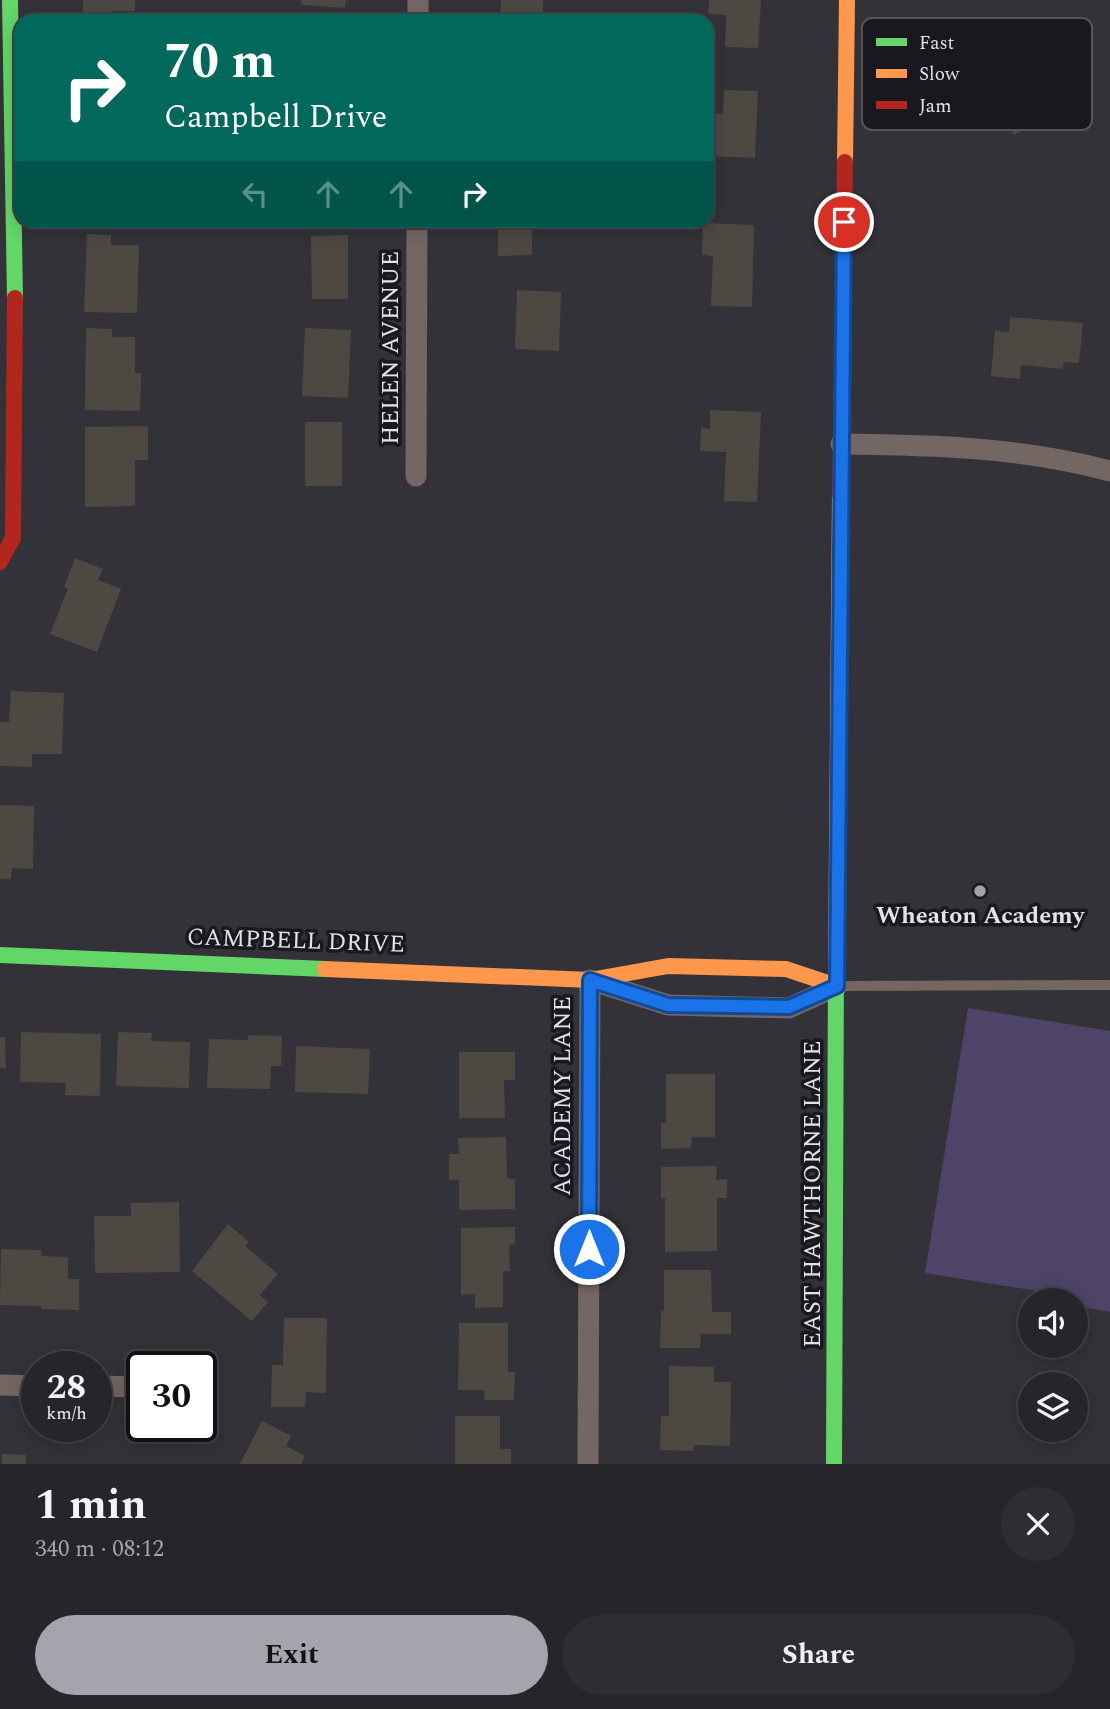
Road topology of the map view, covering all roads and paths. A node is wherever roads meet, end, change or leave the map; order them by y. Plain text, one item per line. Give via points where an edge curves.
1 (10, 0) edge
2 (847, 0) edge
3 (14, 225) edge
4 (14, 228) edge
5 (417, 228) edge
6 (841, 444) junction
7 (1110, 471) edge
8 (416, 475) dead end
9 (0, 562) edge
10 (0, 955) edge
11 (590, 980) junction
12 (1110, 985) edge
13 (837, 986) junction
14 (0, 1385) edge
15 (21, 1386) edge
16 (589, 1464) edge
17 (834, 1464) edge

1 - 3 street
2 - 6 street, EAST HAWTHORNE LANE
4 - 9 street via 13,538
5 - 8 street, HELEN AVENUE
6 - 7 street via 986,448
6 - 13 street, EAST HAWTHORNE LANE
10 - 11 street, CAMPBELL DRIVE
11 - 13 street, CAMPBELL DRIVE via 667,966 786,969
11 - 13 street, CAMPBELL DRIVE via 681,1006 789,1007
11 - 16 street, ACADEMY LANE
12 - 13 lane
13 - 17 street, EAST HAWTHORNE LANE
14 - 15 street

